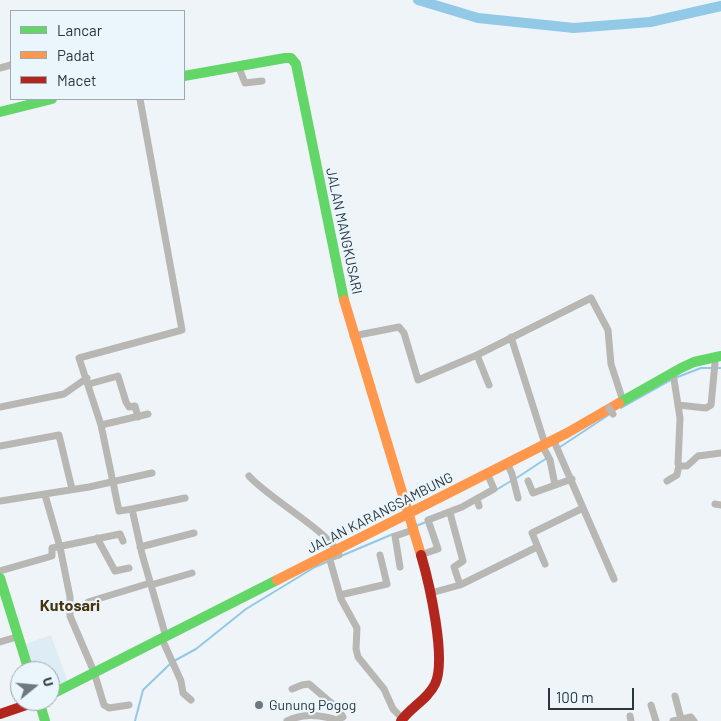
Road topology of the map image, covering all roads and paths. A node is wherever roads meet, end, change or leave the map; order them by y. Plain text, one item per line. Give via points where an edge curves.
1 (239, 68) junction
2 (185, 76) edge
3 (262, 81) dead end
4 (48, 100) edge
5 (140, 100) edge
6 (0, 112) edge
7 (353, 336) junction
8 (511, 337) junction
9 (477, 355) junction
10 (717, 363) edge
11 (674, 377) junction
12 (88, 381) junction
13 (489, 385) dead end
14 (623, 401) junction
15 (678, 406) junction
16 (0, 408) edge
17 (148, 414) dead end
18 (138, 417) junction
19 (102, 426) junction
20 (0, 446) edge
21 (550, 446) junction
22 (721, 453) edge
23 (507, 463) junction
24 (679, 465) junction
25 (152, 473) dead end
26 (487, 473) junction
27 (249, 476) dead end
28 (572, 480) junction
29 (528, 481) dead end
30 (667, 481) dead end
31 (111, 482) junction
32 (555, 485) junction
33 (72, 489) junction
34 (45, 495) junction
35 (185, 498) dead end
36 (518, 498) dead end
37 (0, 501) edge
38 (583, 508) junction
39 (132, 509) junction
40 (450, 513) junction
41 (408, 514) junction
42 (413, 528) junction
43 (194, 533) dead end
44 (97, 538) junction
45 (123, 541) dead end
46 (60, 547) junction
47 (140, 547) junction
48 (537, 547) junction
49 (338, 550) junction
50 (423, 554) junction
51 (380, 556) dead end
52 (545, 564) dead end
53 (400, 567) dead end
54 (129, 568) dead end
55 (0, 571) edge
56 (192, 573) dead end
57 (0, 578) edge
58 (614, 579) dead end
59 (150, 584) junction
60 (460, 585) junction
61 (431, 593) junction
62 (340, 595) junction
63 (88, 602) dead end
64 (17, 637) junction
65 (164, 638) junction
66 (0, 642) edge
67 (25, 661) edge
68 (94, 672) junction
69 (292, 689) dead end
70 (60, 690) edge
71 (675, 696) dead end
72 (192, 700) dead end
73 (129, 705) dead end
74 (652, 705) dead end
75 (681, 719) junction
76 (401, 720) edge
77 (287, 721) edge
78 (656, 721) edge
79 (672, 721) edge
80 (694, 721) edge

1 - 2 main road, JALAN MANGKUSARI
1 - 3 street via 245,83
1 - 7 main road, JALAN MANGKUSARI via 285,58 291,58 296,64 332,248
4 - 6 main road
5 - 12 street via 182,330 80,357
7 - 9 street via 400,328 418,380
7 - 41 main road, JALAN MANGKUSARI
8 - 9 street
8 - 14 street via 592,298 608,330 611,364
8 - 21 street
9 - 13 street
10 - 11 main road, JALAN KARANGSAMBUNG via 694,362
10 - 15 street via 710,407
11 - 14 main road, JALAN KARANGSAMBUNG
11 - 15 street
12 - 16 street via 64,394
12 - 18 street via 118,376 126,402 130,407 135,406
12 - 19 street
14 - 21 main road, JALAN KARANGSAMBUNG
15 - 24 street
17 - 18 street
18 - 19 street
19 - 31 street
20 - 33 street via 60,435
21 - 23 main road, JALAN KARANGSAMBUNG
21 - 28 street
21 - 32 street
22 - 24 street via 698,456 687,466
23 - 26 main road, JALAN KARANGSAMBUNG
23 - 36 street
24 - 30 street via 677,475
25 - 31 street
26 - 40 street via 494,489 478,502
26 - 41 main road, JALAN KARANGSAMBUNG
27 - 49 street via 264,492 329,539
28 - 32 street
28 - 38 street
29 - 32 street via 533,494
31 - 33 street
31 - 39 street via 119,512
33 - 34 street
34 - 37 street
34 - 46 street
35 - 39 street
38 - 48 street via 532,532
38 - 58 street
39 - 47 street
40 - 50 street via 428,520 438,549
40 - 60 street via 463,561 454,567
41 - 42 main road, JALAN MANGKUSARI
41 - 49 main road, JALAN KARANGSAMBUNG
42 - 50 main road, JALAN MANGKUSARI
42 - 53 street via 395,536
43 - 47 street
44 - 45 street via 120,534
44 - 46 street
44 - 54 street via 115,571
46 - 55 street via 52,548 52,556
46 - 68 street via 70,597 70,616
47 - 59 street
48 - 52 street
48 - 60 street
49 - 62 street via 339,555 331,557 330,562
49 - 65 main road, JALAN KARANGSAMBUNG
50 - 61 main road, JALAN MANGKUSARI
51 - 62 street via 387,584
56 - 59 street
57 - 64 main road
59 - 63 street
59 - 65 street
60 - 61 street
61 - 76 main road, JALAN MANGKUSARI via 438,664 435,683
62 - 76 street via 357,628 358,657 382,686
64 - 66 street
64 - 67 main road
65 - 68 main road, JALAN KARANGSAMBUNG
65 - 72 street via 183,693
68 - 70 main road, JALAN KARANGSAMBUNG
68 - 73 street via 104,705 114,708
69 - 77 street via 310,684 343,717 336,720 310,715
71 - 75 street
74 - 78 street
75 - 79 street
75 - 80 street via 692,717

